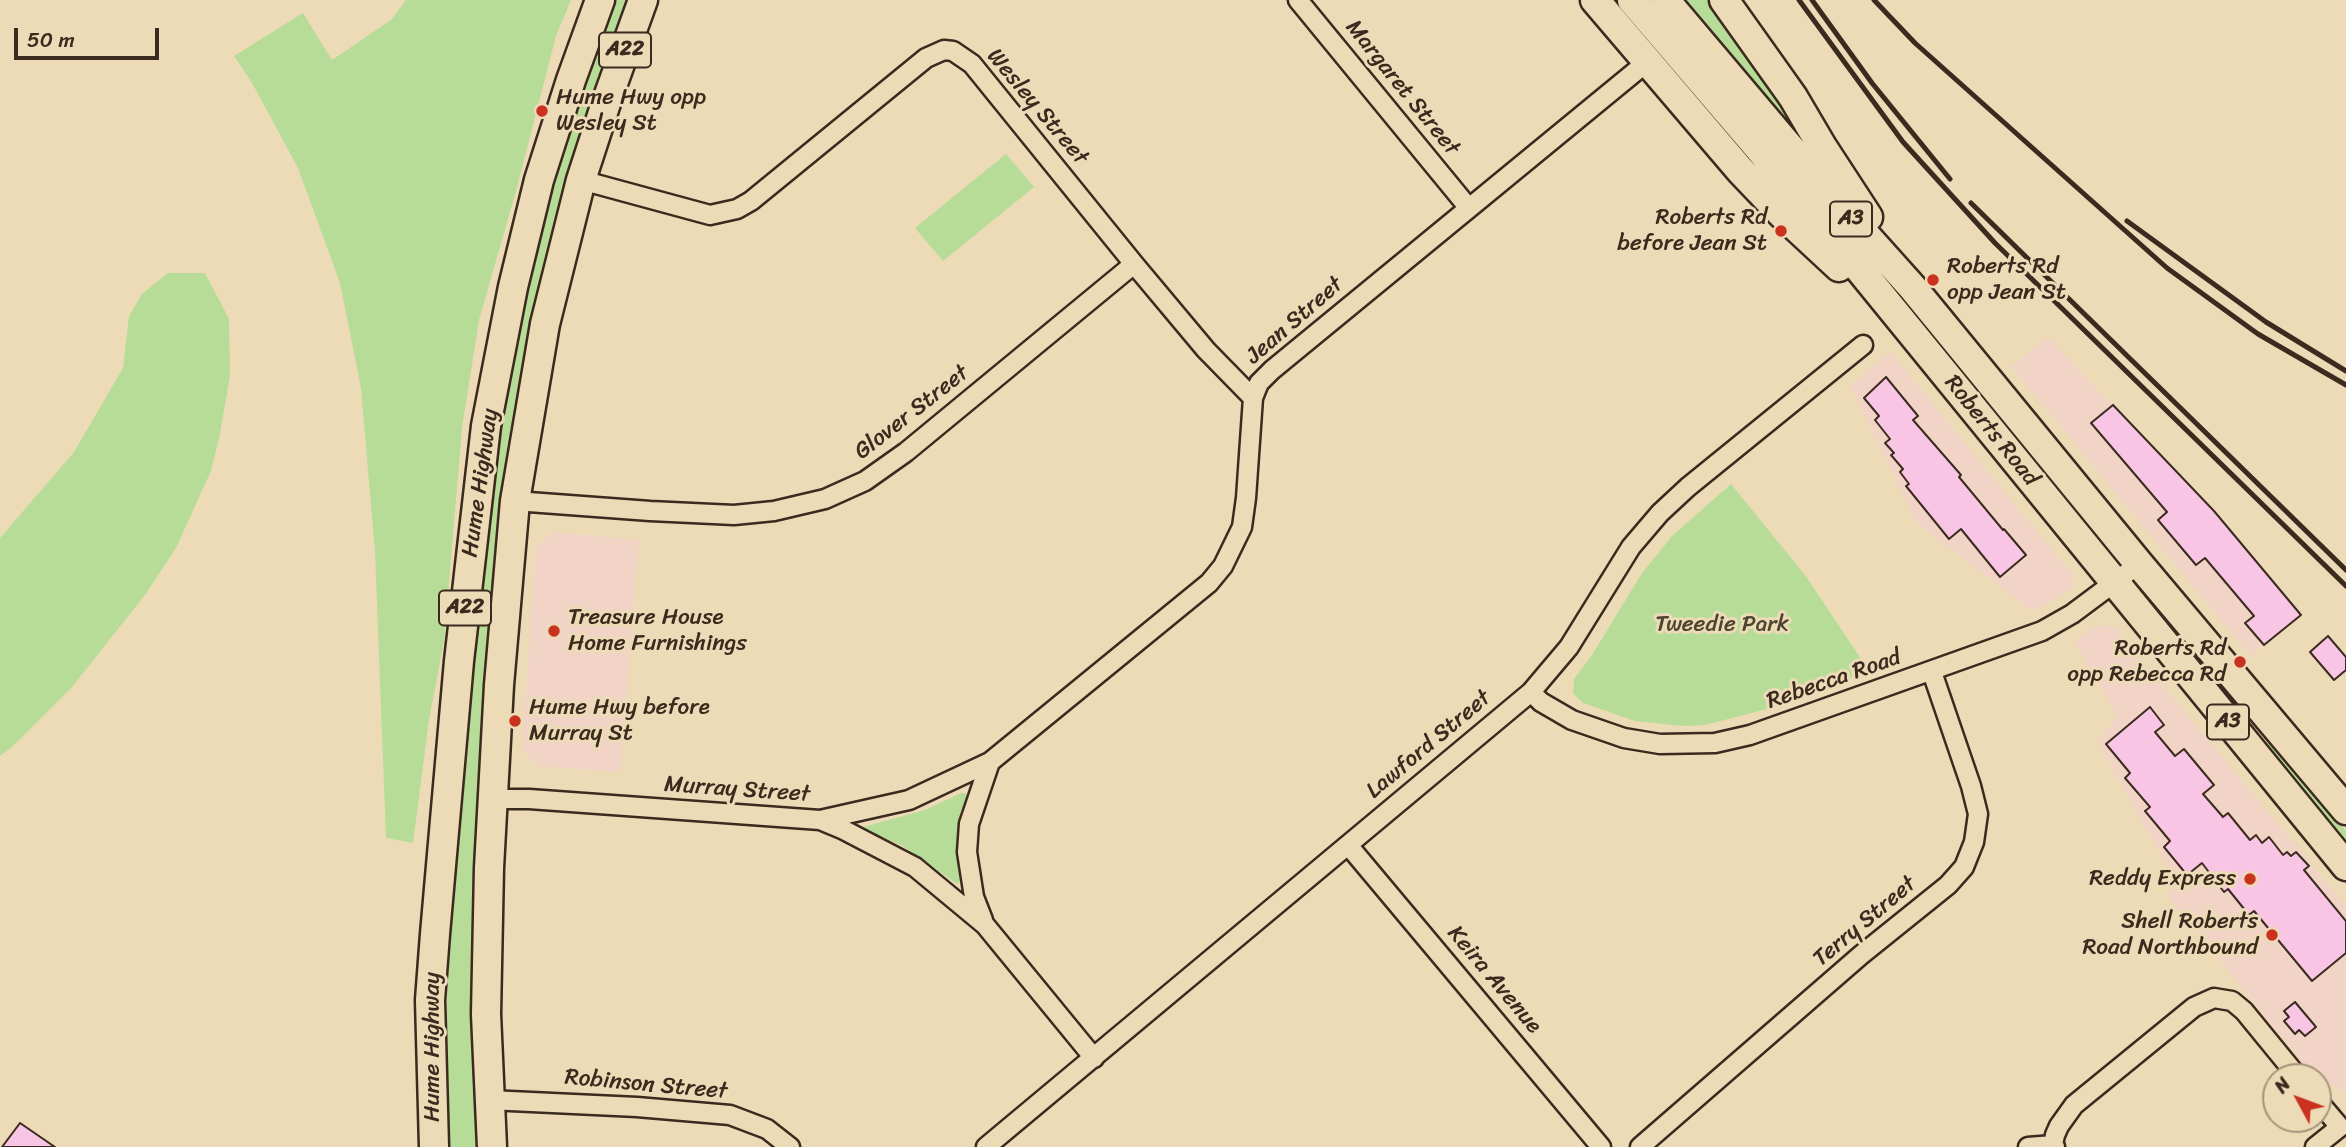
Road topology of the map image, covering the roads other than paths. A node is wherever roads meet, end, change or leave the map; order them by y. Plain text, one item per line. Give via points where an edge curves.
1 (600, 0) edge
2 (643, 0) edge
3 (1297, 0) edge
4 (1595, 0) edge
5 (1632, 0) edge
6 (1665, 0) edge
7 (1724, 0) edge
8 (1647, 62) junction
9 (1715, 78) junction
10 (581, 180) junction
11 (1468, 208) junction
12 (1134, 264) junction
13 (1912, 287) junction
14 (1905, 323) junction
15 (1863, 345) dead end
16 (1253, 398) junction
17 (516, 501) junction
18 (2139, 564) junction
19 (2115, 583) junction
20 (1931, 672) junction
21 (1531, 692) junction
22 (990, 762) junction
23 (492, 799) junction
24 (2346, 810) edge
25 (820, 820) junction
26 (1348, 845) junction
27 (2346, 866) edge
28 (985, 925) junction
29 (1094, 1058) junction
30 (2286, 1063) edge
31 (489, 1100) junction
32 (2332, 1118) edge
33 (2054, 1146) edge
34 (434, 1147) edge
35 (492, 1147) edge
36 (790, 1147) edge
37 (986, 1147) edge
38 (1601, 1147) edge
39 (1640, 1147) edge
40 (2028, 1147) edge
41 (2315, 1147) edge

1 - 34 highway, Hume Highway / A22 via 539,180 486,426 459,661 433,960
2 - 10 highway, Hume Highway / A22
3 - 11 street, Margaret Street
4 - 8 highway
5 - 9 highway, Roberts Road / A3
6 - 9 highway, Roberts Road / A3
7 - 13 highway via 1793,97
8 - 11 street, Jean Street
8 - 14 highway via 1783,215
9 - 13 highway, Roberts Road / A3
9 - 14 highway, Roberts Road / A3
10 - 12 street, Wesley Street via 710,215 737,209 926,58 953,51 972,64
10 - 17 highway, Hume Highway / A22 via 545,324
11 - 16 street, Jean Street via 1272,370
12 - 16 street, Wesley Street
12 - 17 street, Glover Street via 895,460 865,481 825,499 774,512 734,515
13 - 18 highway, Roberts Road / A3
14 - 19 highway, Roberts Road / A3
15 - 21 street, Lawford Street via 1660,513 1616,569 1569,647
16 - 22 street, Jean Street via 1242,527 1223,566 1209,583
17 - 23 highway, Hume Highway / A22
18 - 19 street, Rebecca Road
18 - 24 highway, Roberts Road / A3
19 - 20 street, Rebecca Road via 2042,631
19 - 27 highway, Roberts Road / A3
20 - 21 street, Rebecca Road via 1751,735 1699,746 1605,733 1572,720
20 - 39 street, Terry Street via 1978,814 1964,867 1948,886
21 - 26 street, Lawford Street
22 - 25 street, Jean Street via 901,803
22 - 28 street via 969,824 967,852 974,897
23 - 25 street, Murray Street
23 - 31 highway, Hume Highway / A22 via 486,945
25 - 28 street, Murray Street via 915,867
26 - 29 street, Lawford Street
26 - 38 street, Keira Avenue
28 - 29 street, Murray Street
29 - 37 street, Lawford Street
30 - 33 street via 2239,1006 2214,998 2194,1007 2074,1105 2059,1126
31 - 35 highway, Hume Highway / A22
31 - 36 street, Robinson Street via 730,1115 767,1129
32 - 41 street via 2340,1127
33 - 40 street

